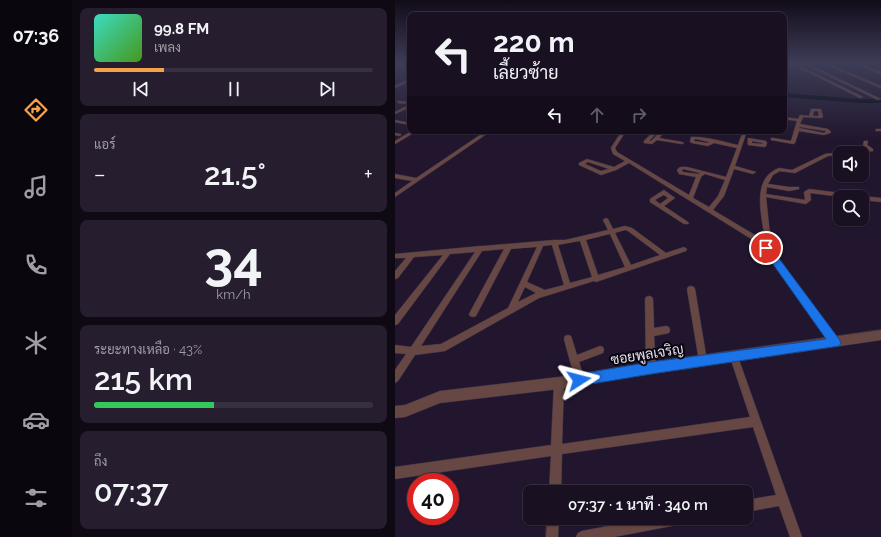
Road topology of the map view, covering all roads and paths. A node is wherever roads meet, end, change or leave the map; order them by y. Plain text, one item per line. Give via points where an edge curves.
1 (843, 88) edge
2 (857, 88) edge
3 (881, 88) edge
4 (865, 92) junction
5 (861, 97) dead end
6 (879, 99) dead end
7 (398, 102) dead end
8 (407, 104) edge
9 (407, 106) edge
10 (396, 112) edge
11 (407, 113) edge
12 (811, 117) dead end
13 (787, 120) edge
14 (395, 121) edge
15 (407, 123) edge
16 (798, 125) junction
17 (410, 134) edge
18 (485, 134) edge
19 (622, 134) edge
20 (653, 134) edge
21 (658, 134) edge
22 (744, 134) edge
23 (743, 137) junction
24 (657, 139) junction
25 (750, 139) dead end
26 (773, 139) dead end
27 (713, 141) dead end
28 (866, 142) dead end
29 (395, 143) edge
30 (682, 143) dead end
31 (739, 146) junction
32 (628, 162) junction
33 (732, 167) junction
34 (613, 169) junction
35 (753, 172) dead end
36 (395, 176) edge
37 (728, 179) junction
38 (417, 180) junction
39 (765, 185) junction
40 (671, 188) junction
41 (797, 188) dead end
42 (664, 192) junction
43 (833, 194) edge
44 (763, 195) junction
45 (395, 196) edge
46 (689, 199) junction
47 (869, 199) edge
48 (881, 200) edge
49 (660, 206) junction
50 (709, 211) junction
51 (606, 220) dead end
52 (686, 223) dead end
53 (611, 232) junction
54 (582, 239) junction
55 (554, 242) junction
56 (759, 242) junction
57 (541, 244) junction
58 (509, 246) junction
59 (481, 248) junction
60 (684, 249) dead end
61 (449, 251) junction
62 (413, 254) junction
63 (395, 256) edge
64 (667, 256) junction
65 (629, 268) junction
66 (395, 276) edge
67 (596, 278) junction
68 (523, 283) junction
69 (568, 287) junction
70 (691, 289) dead end
71 (545, 294) junction
72 (649, 299) dead end
73 (511, 310) junction
74 (473, 314) dead end
75 (395, 321) edge
76 (666, 330) dead end
77 (650, 333) junction
78 (881, 336) edge
79 (567, 339) dead end
80 (835, 343) junction
81 (395, 349) edge
82 (600, 350) dead end
83 (413, 351) junction
84 (734, 357) junction
85 (574, 360) junction
86 (703, 361) junction
87 (651, 368) junction
88 (395, 378) edge
89 (579, 380) junction
90 (559, 383) junction
91 (395, 412) edge
92 (756, 421) junction
93 (557, 450) junction
94 (395, 473) edge
95 (555, 485) edge
96 (783, 499) junction
97 (753, 505) edge
98 (553, 525) edge
99 (645, 525) edge
100 (552, 537) edge
101 (582, 537) edge
102 (796, 537) edge

1 - 5 street
2 - 4 street
3 - 4 street
4 - 6 street
7 - 8 street
9 - 10 street
10 - 11 street
12 - 16 street via 801,116
13 - 16 street
14 - 15 street
16 - 16 street via 824,134 829,132 827,130
16 - 26 street via 793,143
17 - 29 street
18 - 38 street
19 - 32 street via 613,150
20 - 24 street via 646,142 652,143
21 - 24 street
22 - 23 street
23 - 25 street
23 - 31 street
24 - 30 street
27 - 31 street
28 - 39 street via 865,145 871,150 827,154 793,172 776,170 770,174
31 - 33 street
32 - 34 street
32 - 40 street
33 - 35 street
33 - 37 street
34 - 34 street via 601,173 581,164 590,160
36 - 38 street
37 - 46 street via 701,175
37 - 50 street via 721,196
38 - 45 street
39 - 41 street via 789,190
39 - 44 street
40 - 42 street
40 - 46 street
42 - 49 street via 652,200
42 - 49 street via 672,198
43 - 44 street via 809,191 806,202
44 - 56 street via 767,235
46 - 50 street
47 - 48 street
49 - 52 street
50 - 56 street
51 - 53 street
53 - 54 street
53 - 64 street via 627,228
53 - 65 street
54 - 55 street
54 - 67 street
55 - 57 street
55 - 69 street
56 - 80 street
57 - 58 street
57 - 68 street
58 - 59 street
58 - 74 street
59 - 61 street
59 - 83 street
60 - 64 street
61 - 62 street
61 - 75 street
62 - 63 street
62 - 66 street
64 - 65 street
65 - 67 street
67 - 69 street
68 - 71 street
68 - 73 street
69 - 71 street
70 - 86 street
71 - 73 street
72 - 77 street
73 - 83 street via 442,348
76 - 77 street
77 - 87 street
78 - 80 street, ซอยพูลเจริญ
79 - 85 street
80 - 84 street, ซอยพูลเจริญ
81 - 83 street
82 - 85 street
83 - 88 street
84 - 86 street, ซอยพูลเจริญ
84 - 92 street
85 - 89 street
86 - 87 street, ซอยพูลเจริญ
87 - 89 street, ซอยพูลเจริญ
89 - 90 street, ซอยพูลเจริญ
90 - 91 street, ซอยพูลเจริญ via 440,397 405,411
90 - 93 street
92 - 93 street
92 - 96 street
93 - 94 street
93 - 95 street
96 - 97 street
96 - 102 street
98 - 100 street
99 - 101 street

